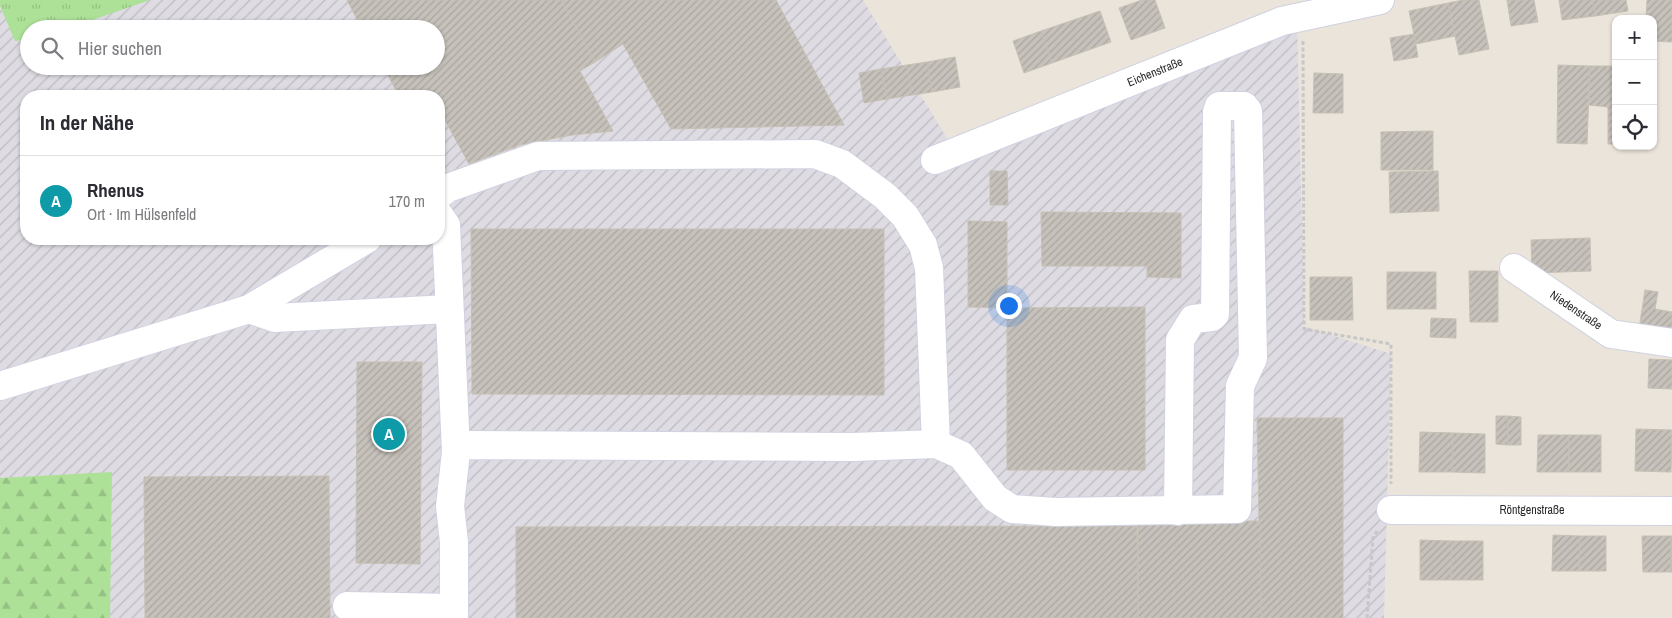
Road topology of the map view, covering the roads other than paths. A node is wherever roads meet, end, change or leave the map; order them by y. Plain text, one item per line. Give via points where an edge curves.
1 (1380, 0) edge
2 (1285, 18) edge
3 (935, 160) dead end
4 (445, 190) edge
5 (445, 224) edge
6 (357, 245) edge
7 (1514, 268) dead end
8 (449, 308) junction
9 (248, 309) junction
10 (1672, 343) edge
11 (0, 386) edge
12 (936, 444) junction
13 (456, 452) junction
14 (1391, 510) road end
15 (1178, 511) junction
16 (1672, 511) edge
17 (347, 606) dead end
18 (453, 613) edge

1 - 2 street, Eichenstraße
2 - 3 street, Eichenstraße
4 - 12 street via 538,156 815,154 842,164 885,196 905,216 923,245 929,268
5 - 8 street
6 - 9 street
7 - 10 street, Niedenstraße via 1611,334
8 - 9 street via 275,318
8 - 13 street
9 - 11 street
12 - 13 street via 853,448 463,446
12 - 15 street via 961,455 995,498 1012,509
13 - 18 street via 450,506 454,542
14 - 16 street, Röntgenstraße
15 - 15 street via 1237,509 1240,386 1253,358 1248,111 1244,106 1219,106 1217,112 1215,314 1193,319 1180,340
17 - 18 street

